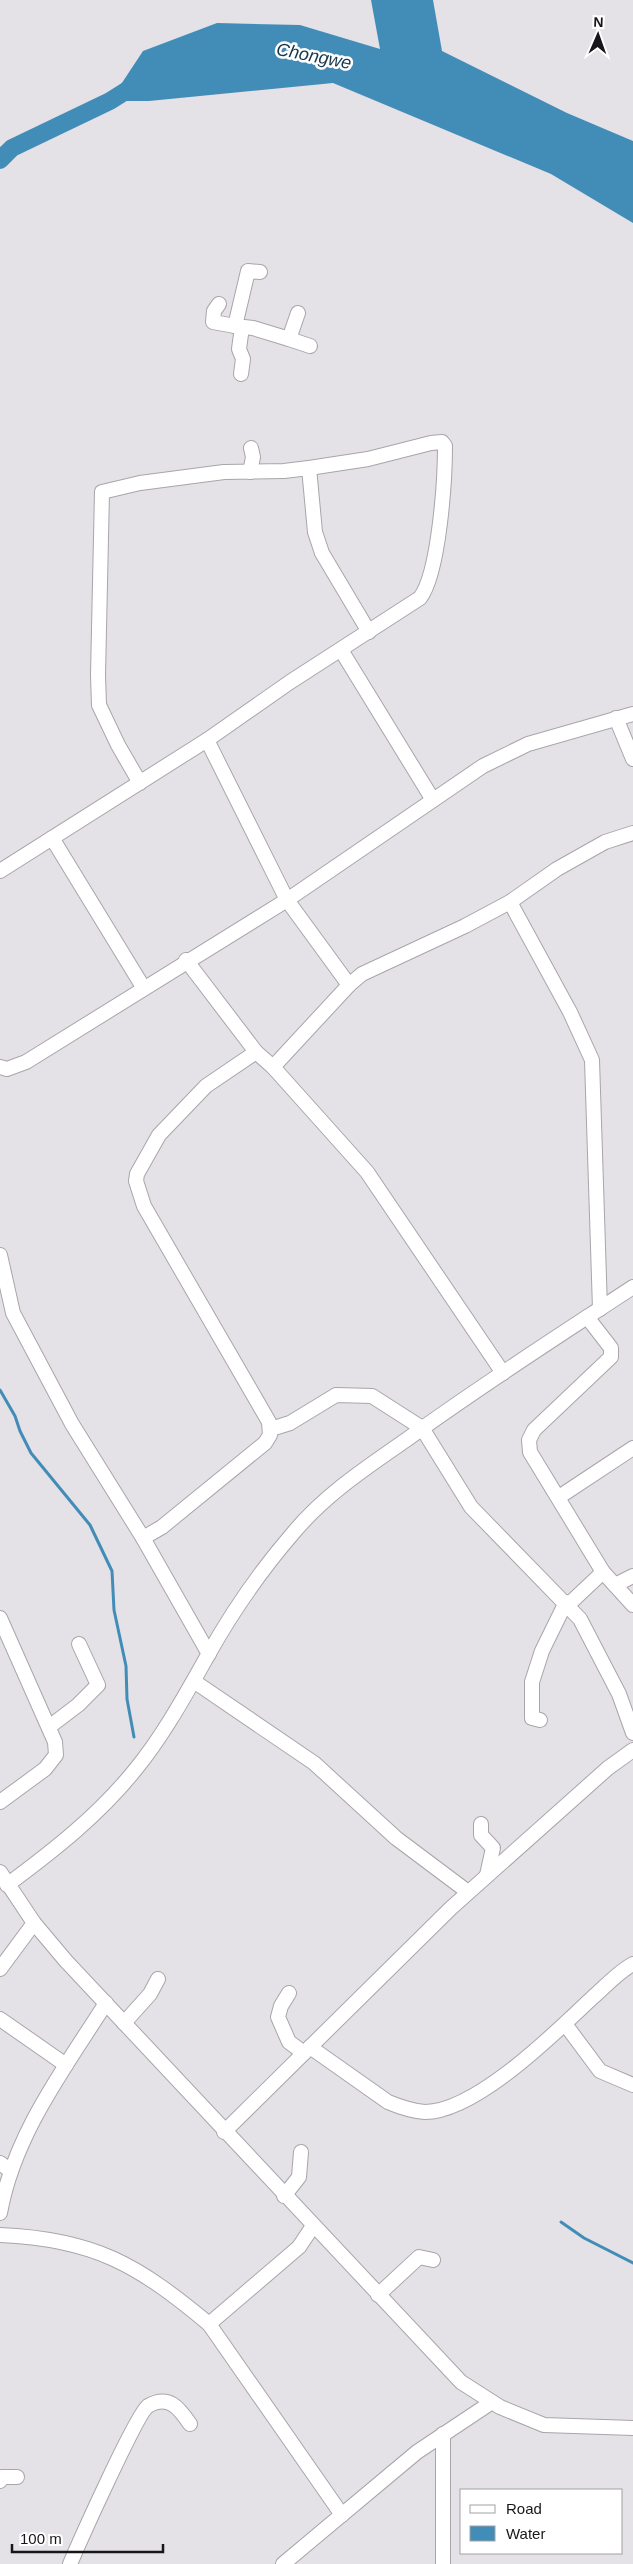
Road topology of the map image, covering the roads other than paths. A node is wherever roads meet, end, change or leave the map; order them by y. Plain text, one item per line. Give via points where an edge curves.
1 (260, 272) dead end
2 (219, 304) dead end
3 (298, 312) dead end
4 (239, 326) junction
5 (288, 339) junction
6 (310, 346) dead end
7 (241, 374) dead end
8 (251, 448) dead end
9 (309, 468) junction
10 (250, 472) junction
11 (369, 632) junction
12 (341, 650) junction
13 (633, 714) edge
14 (616, 718) junction
15 (207, 740) junction
16 (633, 759) edge
17 (140, 783) junction
18 (433, 800) junction
19 (633, 833) edge
20 (52, 838) junction
21 (0, 871) edge
22 (287, 900) junction
23 (510, 902) junction
24 (186, 960) junction
25 (349, 985) junction
26 (143, 987) junction
27 (256, 1052) junction
28 (0, 1067) edge
29 (273, 1067) junction
30 (0, 1255) edge
31 (633, 1287) edge
32 (600, 1309) junction
33 (587, 1317) junction
34 (503, 1373) junction
35 (422, 1428) junction
36 (271, 1429) junction
37 (633, 1448) edge
38 (559, 1497) junction
39 (143, 1538) junction
40 (602, 1572) junction
41 (633, 1576) edge
42 (615, 1585) junction
43 (567, 1604) junction
44 (633, 1604) edge
45 (0, 1618) edge
46 (78, 1644) dead end
47 (209, 1654) junction
48 (195, 1682) junction
49 (540, 1720) dead end
50 (49, 1727) junction
51 (633, 1733) edge
52 (633, 1750) edge
53 (0, 1802) edge
54 (481, 1824) dead end
55 (0, 1872) edge
56 (487, 1875) junction
57 (7, 1885) junction
58 (468, 1892) junction
59 (34, 1923) junction
60 (633, 1964) edge
61 (0, 1969) edge
62 (158, 1978) dead end
63 (289, 1993) dead end
64 (106, 2003) junction
65 (0, 2019) edge
66 (124, 2023) junction
67 (564, 2024) junction
68 (307, 2050) junction
69 (66, 2065) junction
70 (633, 2086) edge
71 (224, 2132) junction
72 (301, 2152) dead end
73 (5, 2167) edge
74 (284, 2196) junction
75 (0, 2213) edge
76 (313, 2226) junction
77 (0, 2235) edge
78 (433, 2260) dead end
79 (378, 2296) junction
80 (209, 2324) junction
81 (492, 2402) junction
82 (190, 2424) dead end
83 (633, 2428) edge
84 (443, 2434) junction
85 (17, 2477) dead end
86 (0, 2480) edge
87 (342, 2515) junction
88 (70, 2564) edge
89 (282, 2564) edge
90 (443, 2564) edge

1 - 4 street via 248,271
2 - 4 street via 214,311 213,322
3 - 5 street
4 - 5 street
4 - 7 street via 239,349 243,359
5 - 6 street
8 - 10 street
9 - 10 street
9 - 11 street via 315,532 322,553
9 - 11 street via 368,459 431,443 442,442 445,446 444,483 431,579 420,598
10 - 17 street via 224,472 140,483 102,492 99,705
11 - 12 street
12 - 15 street
12 - 18 street
13 - 14 street
14 - 16 street
14 - 18 street via 528,744 483,766
15 - 17 street
15 - 22 street
17 - 20 street
18 - 22 street
19 - 23 street via 605,842 557,869
20 - 21 street
20 - 26 street
22 - 24 street
22 - 25 street
23 - 25 street via 362,974
23 - 32 street via 570,1012 592,1060
24 - 26 street
24 - 27 street
25 - 29 street
26 - 28 street via 26,1062 6,1069
27 - 29 street
27 - 36 street via 206,1086 159,1135 136,1181 144,1206 270,1422
29 - 34 street via 367,1172
30 - 39 street via 13,1313 72,1424
31 - 32 street
32 - 33 street
33 - 34 street
33 - 38 street via 611,1348 612,1357 541,1423 530,1440 530,1452
34 - 35 street
35 - 36 street via 372,1396 336,1395 290,1423
35 - 43 street via 471,1507
35 - 47 street via 334,1491 294,1531
36 - 39 street via 265,1443 162,1527
37 - 38 street
38 - 40 street
39 - 47 street
40 - 42 street
40 - 43 street
41 - 42 street
42 - 44 street
43 - 49 street via 542,1651 532,1682 532,1718
43 - 51 street via 580,1619 620,1694
45 - 50 street
46 - 50 street via 98,1684 85,1699
47 - 48 street
48 - 57 street via 136,1770 99,1811
48 - 58 street via 314,1764 396,1838
50 - 53 street via 56,1742 56,1755 45,1769
52 - 56 street via 608,1768
54 - 56 street via 481,1835 493,1848
55 - 57 street
56 - 58 street
57 - 59 street
58 - 68 street
59 - 61 street
59 - 64 street
60 - 67 street
62 - 66 street via 150,1994
63 - 68 street via 278,2017 289,2042
64 - 66 street
64 - 69 street
65 - 69 street
66 - 71 street
67 - 68 street via 524,2060 466,2100 426,2112 388,2102
67 - 70 street via 600,2071
68 - 71 street
69 - 73 street
71 - 74 street
72 - 74 street via 299,2177
73 - 75 street
74 - 76 street
76 - 79 street
76 - 80 street via 299,2247
77 - 80 street via 80,2245 115,2258 163,2287
78 - 79 street via 419,2257
79 - 81 street via 461,2382
80 - 87 street
81 - 83 street via 544,2425
81 - 84 street
82 - 88 street via 179,2408 170,2402 160,2401 146,2407
84 - 87 street
84 - 90 street
85 - 86 street via 2,2477
87 - 89 street

